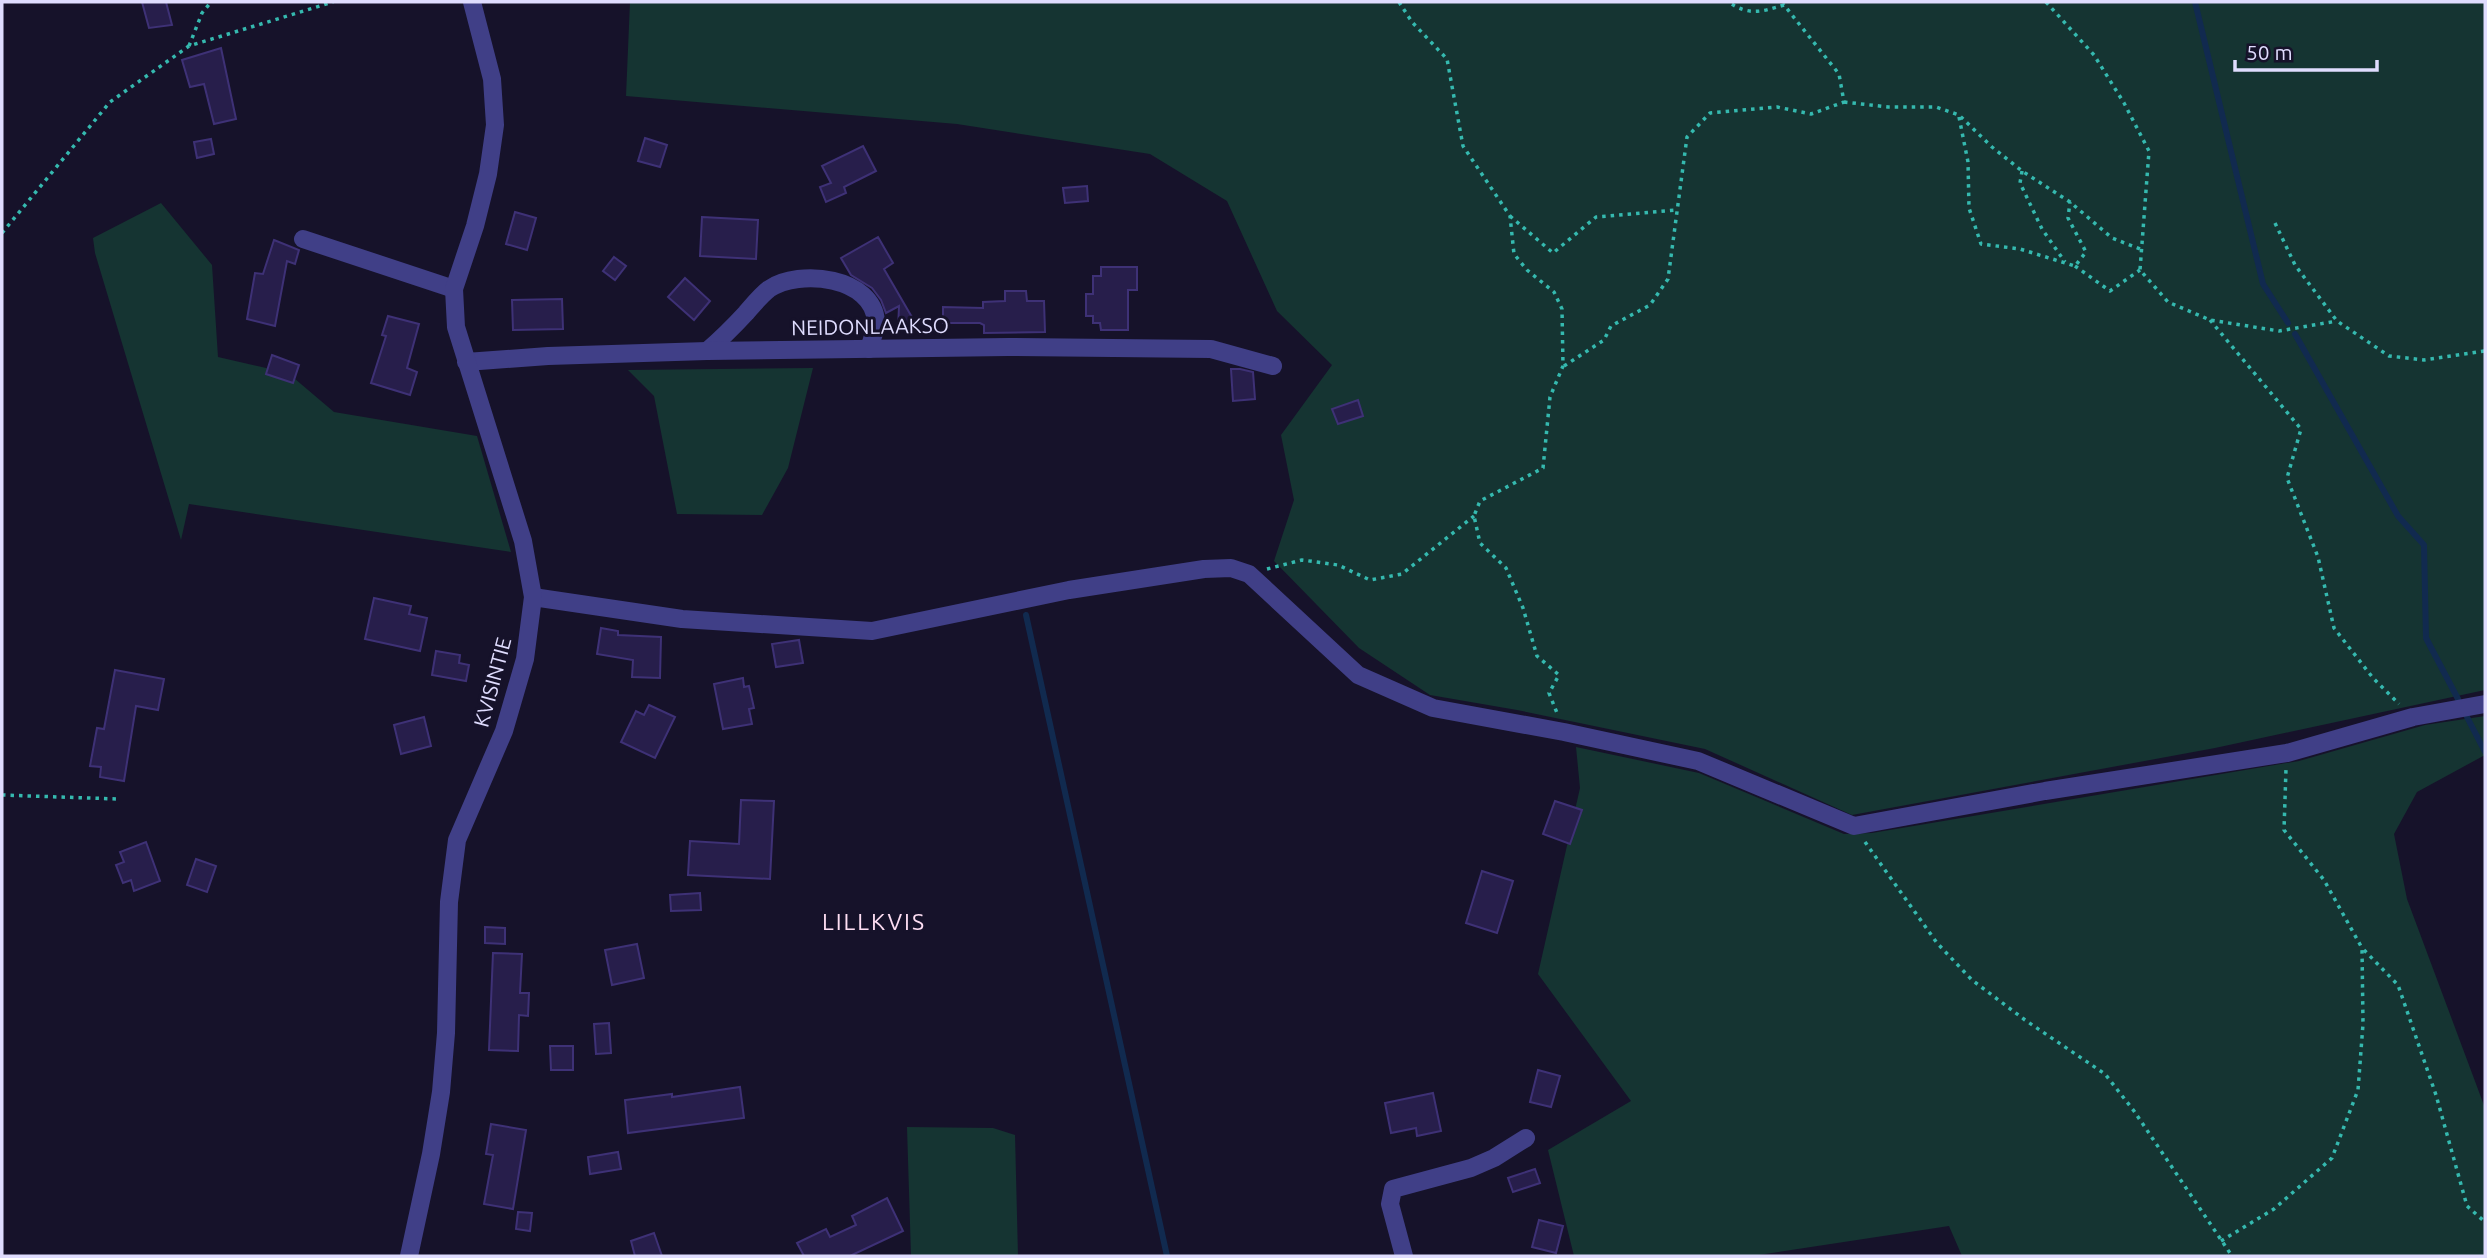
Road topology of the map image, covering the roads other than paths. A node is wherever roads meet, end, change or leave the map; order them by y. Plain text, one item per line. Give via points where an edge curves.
1 (472, 2) edge
2 (303, 240) dead end
3 (454, 289) junction
4 (869, 348) junction
5 (707, 351) junction
6 (466, 362) junction
7 (1273, 366) dead end
8 (533, 597) junction
9 (2485, 704) edge
10 (1526, 1138) dead end
11 (409, 1256) edge
12 (1404, 1256) edge

1 - 3 street, KVISINTIE via 492,79 495,125 475,226
2 - 3 street
3 - 6 street, KVISINTIE via 456,327
4 - 5 street, NEIDONLAAKSO
4 - 5 street via 876,324 865,295 851,285 806,279 769,289
4 - 7 street, NEIDONLAAKSO via 1211,349
5 - 6 street, NEIDONLAAKSO
6 - 8 street, KVISINTIE via 523,541
8 - 9 street via 682,620 872,631 1096,586 1231,568 1248,574 1358,675 1433,708 1698,761 1854,826 2287,753 2413,717
8 - 11 street, KVISINTIE via 526,659 503,731 457,840 449,902 441,1092
10 - 12 street via 1471,1168 1393,1189 1390,1204

